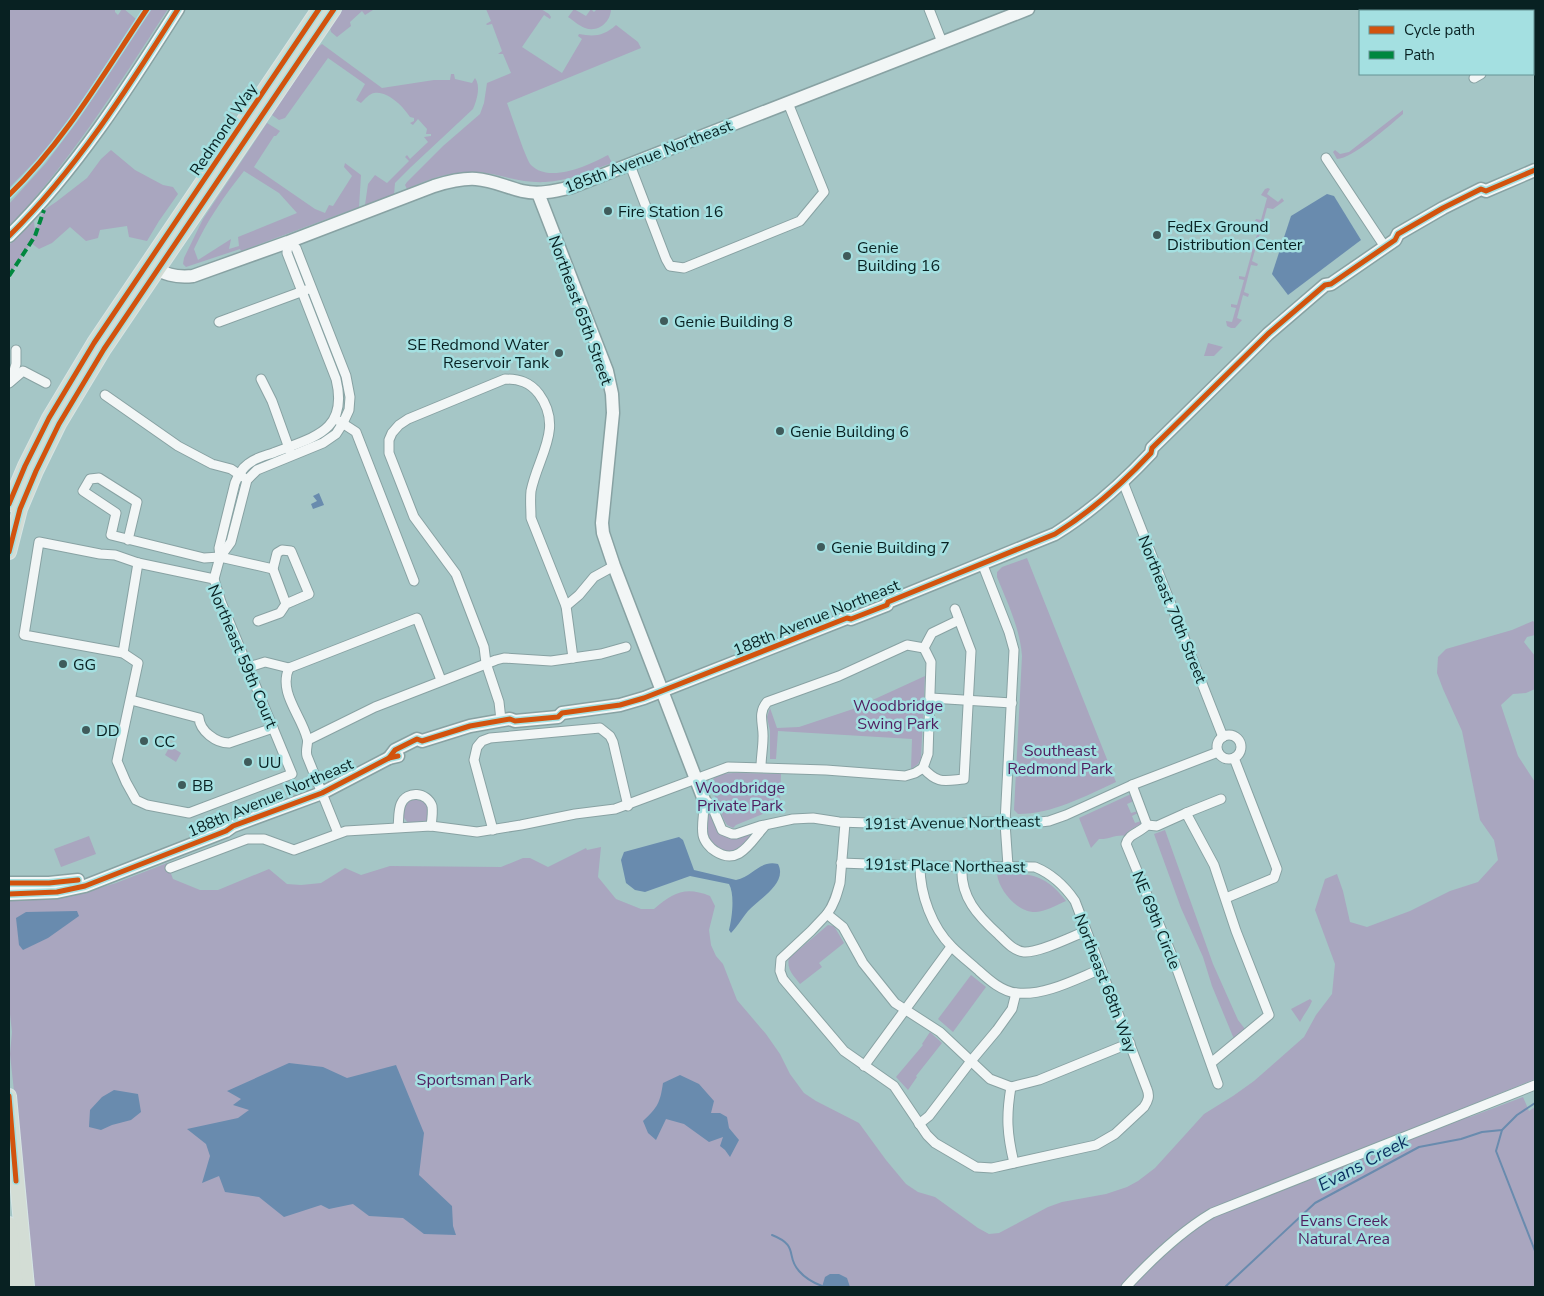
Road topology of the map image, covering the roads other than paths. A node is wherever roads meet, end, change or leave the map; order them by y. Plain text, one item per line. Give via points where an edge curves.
1 (178, 9) edge
2 (319, 9) edge
3 (334, 9) edge
4 (929, 9) edge
5 (1028, 9) edge
6 (942, 42) junction
7 (788, 103) junction
8 (1326, 158) dead end
9 (630, 165) junction
10 (1535, 170) edge
11 (538, 193) junction
12 (9, 236) edge
13 (288, 242) junction
14 (1390, 243) junction
15 (153, 267) junction
16 (307, 290) junction
17 (219, 322) dead end
18 (16, 350) dead end
19 (261, 379) dead end
20 (9, 383) edge
21 (46, 383) dead end
22 (105, 395) dead end
23 (335, 418) junction
24 (344, 423) junction
25 (290, 451) junction
26 (239, 475) junction
27 (247, 480) junction
28 (1123, 482) junction
29 (9, 504) edge
30 (128, 540) junction
31 (9, 552) edge
32 (220, 557) junction
33 (138, 563) junction
34 (982, 564) junction
35 (614, 566) junction
36 (273, 570) junction
37 (214, 579) junction
38 (414, 581) dead end
39 (286, 604) junction
40 (566, 606) junction
41 (955, 609) dead end
42 (959, 620) junction
43 (258, 621) dead end
44 (626, 647) dead end
45 (924, 648) junction
46 (123, 653) junction
47 (573, 658) junction
48 (486, 663) junction
49 (249, 667) junction
50 (289, 668) junction
51 (441, 680) junction
52 (662, 692) junction
53 (931, 698) junction
54 (131, 700) junction
55 (968, 701) junction
56 (1012, 703) junction
57 (506, 720) junction
58 (273, 728) junction
59 (1223, 737) junction
60 (308, 740) junction
61 (1218, 752) junction
62 (1234, 758) junction
63 (761, 767) junction
64 (923, 768) junction
65 (695, 779) junction
66 (1132, 786) junction
67 (322, 793) junction
68 (1221, 799) dead end
69 (704, 800) junction
70 (628, 806) junction
71 (1186, 813) junction
72 (845, 822) junction
73 (1005, 823) junction
74 (1147, 825) junction
75 (233, 826) junction
76 (431, 826) junction
77 (764, 826) junction
78 (398, 828) junction
79 (493, 830) junction
80 (338, 833) junction
81 (841, 863) junction
82 (920, 866) junction
83 (1008, 866) junction
84 (962, 867) junction
85 (170, 868) dead end
86 (1048, 872) joint
87 (9, 883) edge
88 (9, 894) edge
89 (1226, 898) junction
90 (827, 914) junction
91 (1086, 931) junction
92 (951, 947) junction
93 (1101, 969) junction
94 (1016, 993) junction
95 (906, 1009) junction
96 (1130, 1043) junction
97 (971, 1061) junction
98 (1211, 1063) junction
99 (864, 1066) junction
100 (1218, 1084) dead end
101 (1535, 1084) edge
102 (1011, 1087) junction
103 (9, 1096) edge
104 (919, 1124) junction
105 (1014, 1163) junction
106 (12, 1182) edge
107 (9, 1224) edge
108 (16, 1287) edge
109 (27, 1287) edge
110 (1126, 1287) edge

1 - 12 street via 82,152
2 - 15 main road, Redmond Way
3 - 15 main road, Redmond Way
4 - 6 street
5 - 6 street, 185th Avenue Northeast
6 - 7 street, 185th Avenue Northeast
7 - 9 street, 185th Avenue Northeast
7 - 9 street via 824,192 800,221 684,268 670,266 666,259
8 - 14 street
9 - 11 street, 185th Avenue Northeast via 572,187
10 - 14 street, 188th Avenue Northeast via 1486,190 1483,196
11 - 13 street, 185th Avenue Northeast via 475,178 454,181
11 - 35 street, Northeast 65th Street via 612,394 612,427 602,523
13 - 15 street, 185th Avenue Northeast via 193,276 166,275
13 - 16 street via 288,253
14 - 28 street, 188th Avenue Northeast via 1332,284 1330,291 1291,323
15 - 29 main road via 94,343 49,418
15 - 31 main road via 59,424 20,509
16 - 17 street
16 - 23 street via 336,378 339,400
16 - 24 street via 349,386 349,410
18 - 20 street via 13,379
19 - 25 street
20 - 21 street via 23,371
22 - 26 street via 178,446
23 - 24 street
23 - 25 street via 329,427
24 - 25 street via 323,443
24 - 38 street via 356,432
25 - 26 street via 252,461
25 - 27 street via 257,470
26 - 27 street
26 - 32 street via 219,548
27 - 32 street via 231,542
28 - 34 street, 188th Avenue Northeast via 1079,519 1055,534
28 - 59 street, Northeast 70th Street
30 - 30 street, Northeast 59th Court via 111,536 116,513 83,491 90,479 99,478 137,502
30 - 32 street, Northeast 59th Court via 204,558
32 - 36 street, Northeast 59th Court
32 - 37 street
33 - 37 street, Northeast 59th Court
33 - 46 street
33 - 46 street, Northeast 59th Court via 115,555 38,542 24,635
34 - 52 street, 188th Avenue Northeast via 851,620 847,618
34 - 56 street via 1012,641
35 - 40 street via 594,577
35 - 52 street, Northeast 65th Street
36 - 39 street
36 - 39 street, Northeast 59th Court via 277,553 291,551 310,594
37 - 49 street, Northeast 59th Court
39 - 43 street, Northeast 59th Court via 280,613
40 - 47 street
40 - 48 street via 531,518 532,490 550,429 545,402 530,385 505,379 398,425 389,440 389,453 414,517 456,574 484,647
41 - 42 street
42 - 45 street via 932,633
42 - 55 street via 971,651
44 - 47 street
45 - 53 street via 932,662
45 - 63 street via 907,645 839,676 767,702 761,717 764,736
46 - 54 street via 138,663
47 - 48 street via 552,661 504,658
48 - 51 street
48 - 57 street
49 - 50 street via 264,662
49 - 58 street, Northeast 59th Court
50 - 51 street via 417,618
50 - 60 street via 286,689
51 - 60 street via 376,706
52 - 57 street, 188th Avenue Northeast via 620,705 562,713 558,717
52 - 65 street, Northeast 65th Street
53 - 55 street
53 - 64 street via 928,754
54 - 58 street via 199,718 203,730 224,743
54 - 58 street, Northeast 59th Court via 117,761 136,800 147,805 189,813 292,774
55 - 56 street
55 - 64 street via 964,779 932,778
56 - 73 street
57 - 67 street, 188th Avenue Northeast via 461,728 422,741
59 - 61 street via 1218,743
59 - 62 street via 1233,736 1238,740 1240,750
60 - 67 street via 305,750
61 - 62 street via 1225,758
61 - 66 street, 191st Avenue Northeast
62 - 89 street via 1277,869 1274,878
63 - 64 street via 905,776
63 - 65 street via 728,767
65 - 69 street, Northeast 65th Street
65 - 70 street
66 - 73 street, 191st Avenue Northeast via 1058,818 1032,823
66 - 74 street
67 - 75 street, 188th Avenue Northeast
67 - 80 street
68 - 71 street, NE 69th Circle
69 - 77 street, 191st Avenue Northeast via 711,804 722,830 736,834
69 - 77 street via 703,835 709,846 719,853 729,856 744,852
70 - 79 street
70 - 79 street via 613,742 600,728 490,738 477,747 474,760
71 - 74 street, NE 69th Circle via 1157,826
71 - 89 street via 1214,865
72 - 73 street, 191st Avenue Northeast
72 - 77 street, 191st Avenue Northeast via 793,819
72 - 81 street
73 - 83 street
74 - 98 street, NE 69th Circle via 1132,835 1126,844 1173,958
75 - 87 street, 188th Avenue Northeast via 223,825 87,878 48,884
75 - 88 street, 188th Avenue Northeast via 90,885 57,892
76 - 78 street
76 - 78 street via 431,804 424,796 413,794 401,804
76 - 79 street via 470,832
78 - 80 street
80 - 85 street via 294,850 264,839 247,839
81 - 82 street, 191st Place Northeast
81 - 90 street via 838,892
82 - 84 street, 191st Place Northeast
82 - 92 street via 928,908
83 - 84 street, 191st Place Northeast
83 - 86 street, 191st Place Northeast via 1035,867
84 - 91 street via 965,893 976,913 1016,950 1036,951
86 - 91 street, Northeast 68th Way via 1068,890
89 - 98 street via 1269,1015
90 - 95 street via 843,928 863,964 895,1003
90 - 99 street via 784,954 780,971 783,979 844,1051
91 - 93 street, Northeast 68th Way
92 - 94 street via 996,985
92 - 95 street
93 - 94 street via 1043,991
93 - 96 street, Northeast 68th Way
94 - 97 street via 1012,1008
95 - 97 street via 940,1032
95 - 99 street
96 - 102 street via 1039,1080
96 - 105 street, Northeast 68th Way via 1149,1094 1144,1107 1115,1134 1101,1142
97 - 102 street via 990,1079
97 - 104 street via 929,1116
98 - 100 street, NE 69th Circle
99 - 104 street via 894,1086
101 - 110 street via 1212,1213 1190,1227
102 - 105 street via 1006,1121
103 - 106 main road
104 - 105 street via 935,1143 976,1167 992,1168
106 - 109 main road
107 - 108 main road

